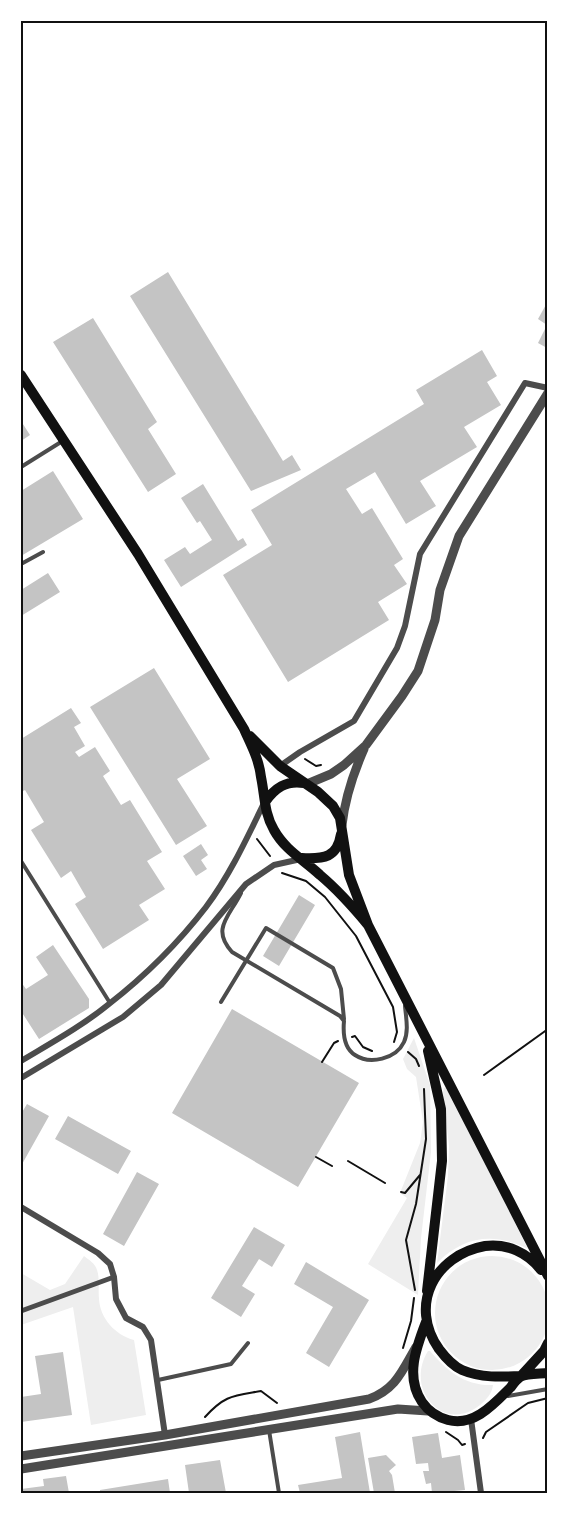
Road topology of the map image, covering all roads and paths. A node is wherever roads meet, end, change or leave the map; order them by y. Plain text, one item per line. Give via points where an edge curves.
1 (21, 375) edge
2 (548, 388) edge
3 (548, 393) edge
4 (65, 439) junction
5 (21, 467) edge
6 (43, 552) dead end
7 (21, 564) edge
8 (244, 729) junction
9 (366, 745) junction
10 (280, 766) junction
11 (307, 784) junction
12 (265, 802) junction
13 (342, 830) junction
14 (251, 831) junction
15 (302, 858) junction
16 (21, 861) edge
17 (277, 864) junction
18 (246, 884) junction
19 (368, 925) junction
20 (247, 960) junction
21 (403, 993) junction
22 (221, 1002) dead end
23 (110, 1003) junction
24 (344, 1021) junction
25 (548, 1029) edge
26 (425, 1036) junction
27 (345, 1039) junction
28 (394, 1042) junction
29 (390, 1045) dead end
30 (400, 1047) junction
31 (376, 1051) dead end
32 (21, 1061) edge
33 (322, 1062) dead end
34 (421, 1074) dead end
35 (484, 1075) dead end
36 (21, 1078) edge
37 (423, 1081) dead end
38 (316, 1157) dead end
39 (348, 1161) dead end
40 (332, 1166) dead end
41 (421, 1174) junction
42 (385, 1183) dead end
43 (401, 1192) dead end
44 (21, 1207) edge
45 (114, 1277) junction
46 (548, 1277) edge
47 (426, 1303) junction
48 (21, 1311) edge
49 (426, 1322) junction
50 (418, 1342) junction
51 (248, 1343) dead end
52 (548, 1343) edge
53 (402, 1348) dead end
54 (548, 1373) edge
55 (521, 1376) junction
56 (158, 1380) junction
57 (548, 1389) edge
58 (501, 1397) junction
59 (548, 1398) edge
60 (282, 1407) dead end
61 (428, 1411) junction
62 (204, 1418) dead end
63 (471, 1419) junction
64 (269, 1429) junction
65 (440, 1429) dead end
66 (165, 1435) junction
67 (482, 1441) dead end
68 (462, 1445) dead end
69 (21, 1456) edge
70 (21, 1469) edge
71 (279, 1493) edge
72 (481, 1493) edge

1 - 4 main road
2 - 10 street via 525,383 437,524 420,554 397,648 354,721
3 - 9 street via 459,536 418,670
4 - 5 lane
4 - 8 main road
6 - 7 lane
8 - 10 main road
8 - 12 main road via 257,757
9 - 11 street via 331,774
9 - 13 street via 344,805
10 - 11 main road
11 - 12 main road via 281,785
11 - 13 main road via 333,806
12 - 14 street
12 - 15 main road via 265,812 282,843
13 - 15 main road via 333,853 324,858
13 - 19 main road via 349,875
14 - 17 path
14 - 23 street via 207,906 183,935
15 - 17 street
15 - 19 main road via 346,898
16 - 23 lane
17 - 18 street
17 - 28 path via 283,874 306,881 325,897 356,936 393,1007 397,1032
18 - 20 lane via 221,928 223,942
18 - 36 street via 161,985 123,1017
19 - 21 main road
20 - 22 lane
20 - 24 lane
20 - 24 lane via 266,928 333,968 341,989
21 - 26 main road
21 - 30 lane via 407,1026
23 - 32 street
24 - 27 lane
25 - 35 path
26 - 46 main road
26 - 47 main road via 441,1109 442,1161
27 - 30 lane via 354,1055 368,1060 383,1059
27 - 31 path via 355,1036 363,1047
27 - 33 path via 334,1043
28 - 29 path
28 - 30 path
30 - 34 path via 416,1059
37 - 41 path via 426,1139
38 - 40 path
39 - 42 path
41 - 43 path via 405,1193
41 - 53 path via 406,1239 415,1294
44 - 45 street via 98,1253 110,1264
45 - 48 street
45 - 56 street via 116,1299 126,1318 143,1327 151,1340
46 - 47 main road via 536,1263 505,1246 473,1248 442,1268
47 - 49 main road
49 - 50 main road
49 - 55 main road via 447,1359 461,1370 483,1376
50 - 61 main road via 413,1378 418,1397
50 - 66 street via 395,1383 384,1394
51 - 56 lane via 231,1364
52 - 55 main road
54 - 55 main road
55 - 58 main road
56 - 66 street
57 - 58 lane
58 - 63 main road
59 - 67 path via 528,1403 486,1432
60 - 62 path via 261,1391 228,1397
61 - 63 main road via 455,1422
61 - 64 street via 398,1409
63 - 72 street
64 - 70 street
64 - 71 lane
65 - 68 path
66 - 69 street

